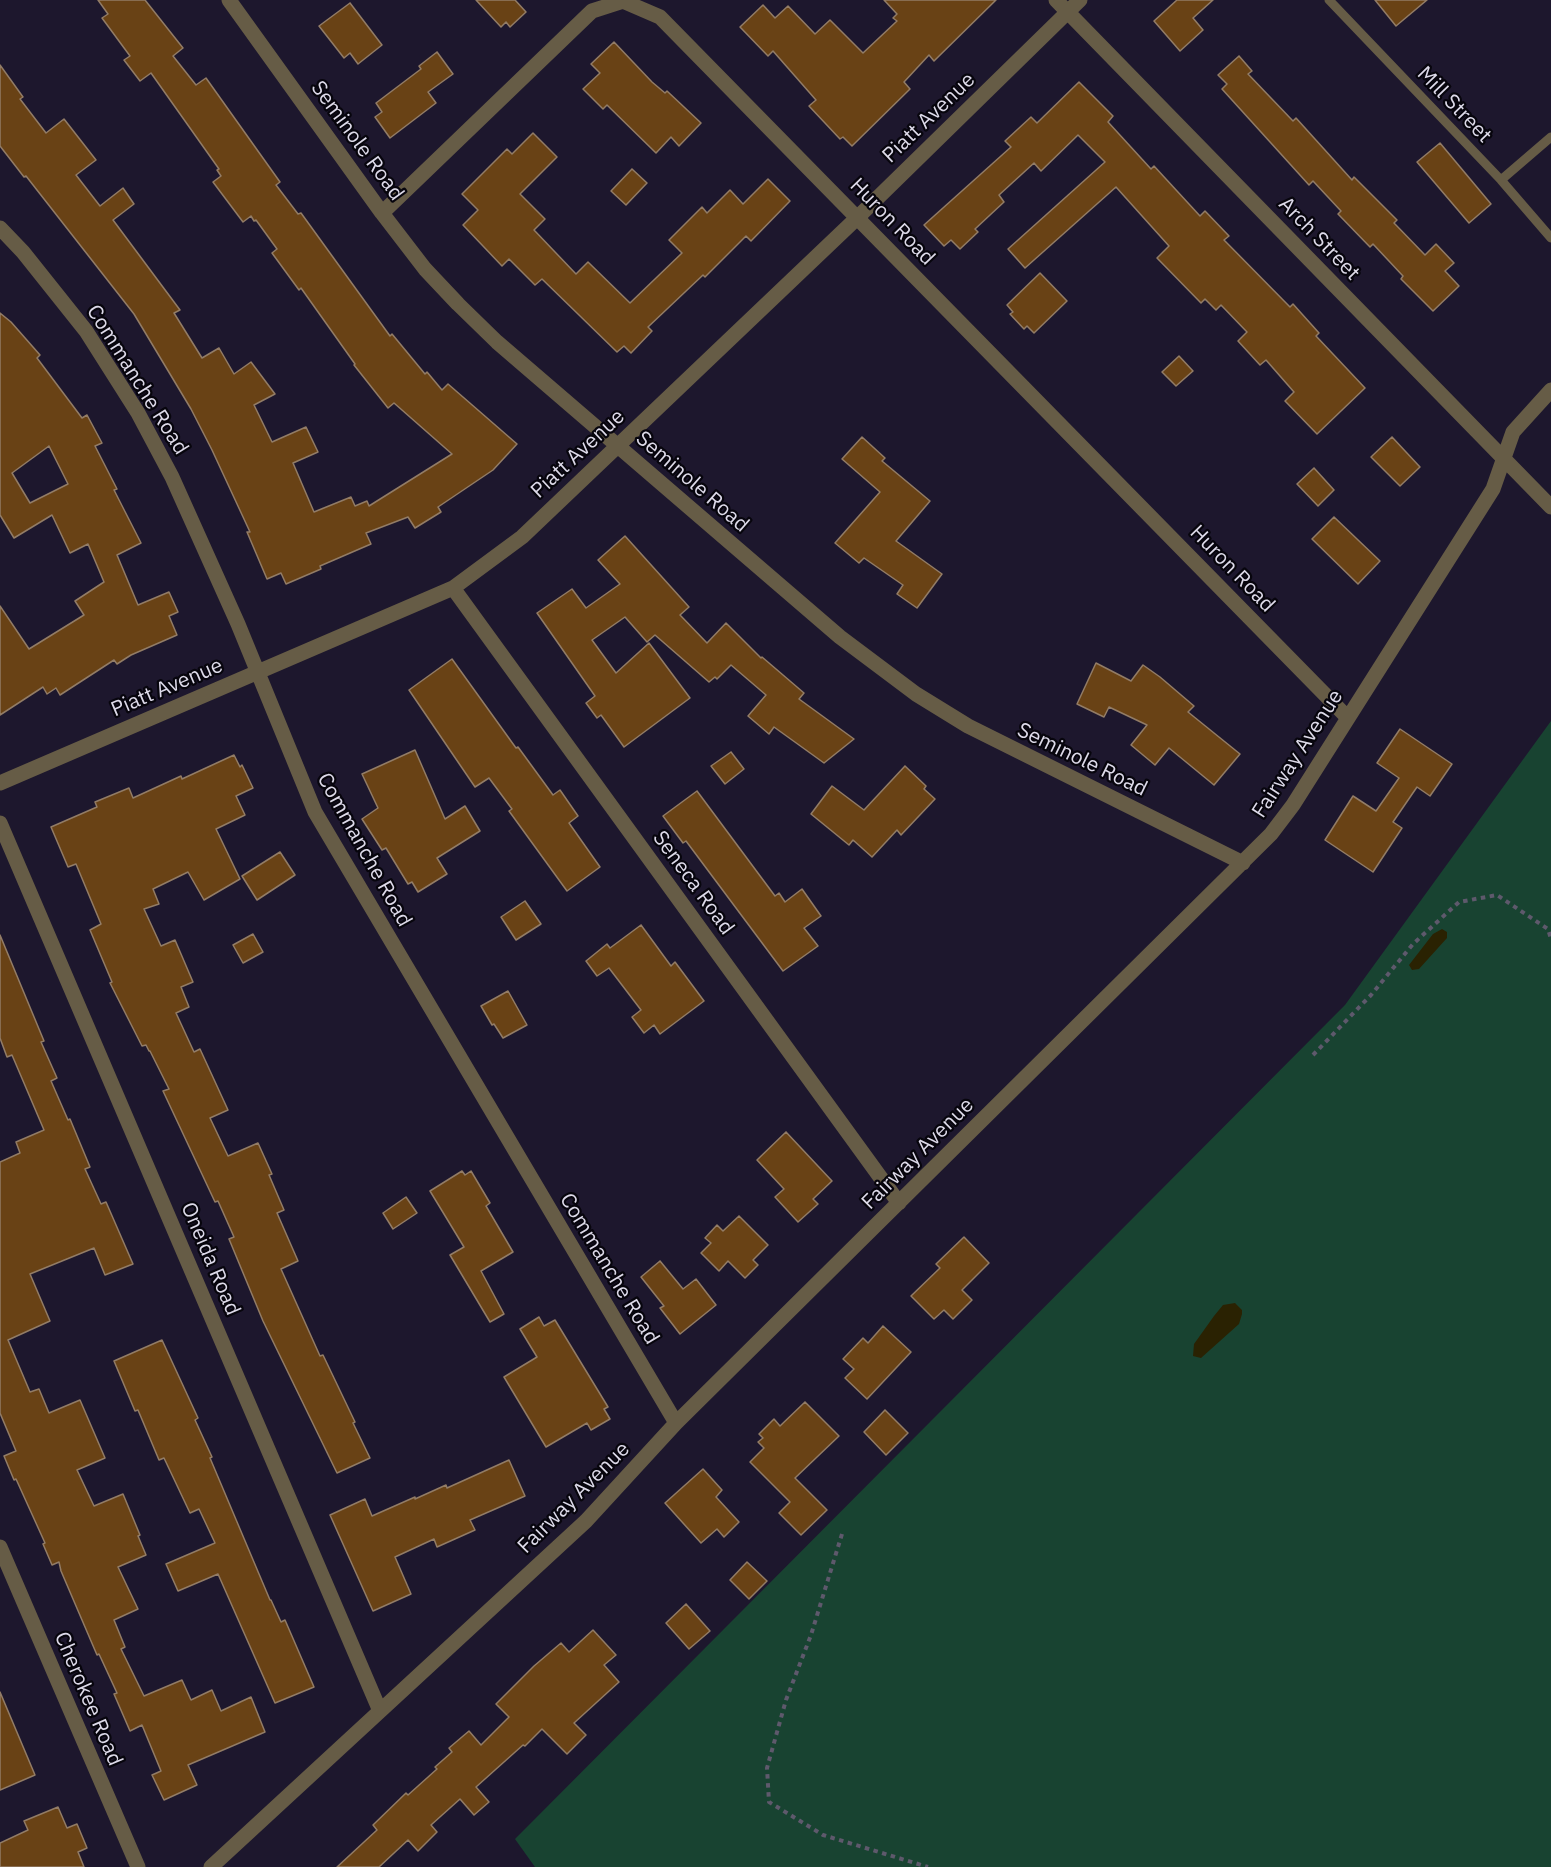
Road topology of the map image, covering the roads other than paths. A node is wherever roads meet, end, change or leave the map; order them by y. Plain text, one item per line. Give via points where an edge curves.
1 (229, 0) edge
2 (1056, 0) edge
3 (1080, 0) edge
4 (1329, 0) edge
5 (1068, 12) junction
6 (1551, 137) edge
7 (1501, 180) junction
8 (382, 213) junction
9 (858, 217) junction
10 (0, 228) edge
11 (1551, 238) edge
12 (1551, 390) edge
13 (618, 446) junction
14 (1504, 459) junction
15 (1551, 507) edge
16 (453, 588) junction
17 (256, 672) junction
18 (1347, 717) junction
19 (0, 783) edge
20 (0, 823) edge
21 (1243, 862) junction
22 (899, 1203) junction
23 (676, 1423) junction
24 (0, 1547) edge
25 (380, 1711) junction
26 (138, 1867) edge
27 (211, 1867) edge

1 - 8 street, Seminole Road
2 - 5 street, Arch Street
3 - 5 street, Piatt Avenue
4 - 7 lane, Mill Street
5 - 9 street, Piatt Avenue
5 - 14 street, Arch Street
6 - 7 lane
7 - 11 lane, Mill Street
8 - 9 street, Huron Road via 592,12 623,1 660,17
8 - 13 street, Seminole Road via 458,304
9 - 13 street, Piatt Avenue
9 - 18 street, Huron Road
10 - 17 street, Commanche Road via 86,331 138,413 172,477
12 - 14 street, Fairway Avenue via 1512,432
13 - 16 street, Piatt Avenue via 522,537
13 - 21 street, Seminole Road via 840,637 916,694 968,726
14 - 15 street, Arch Street
14 - 18 street, Fairway Avenue via 1493,489
16 - 17 street, Piatt Avenue
16 - 22 street, Seneca Road
17 - 19 street, Piatt Avenue
17 - 23 street, Commanche Road via 315,812
18 - 21 street, Fairway Avenue via 1293,805
20 - 25 street, Oneida Road
21 - 22 street, Fairway Avenue
22 - 23 street, Fairway Avenue
23 - 25 street, Fairway Avenue via 586,1521
24 - 26 street, Cherokee Road
25 - 27 street, Fairway Avenue

